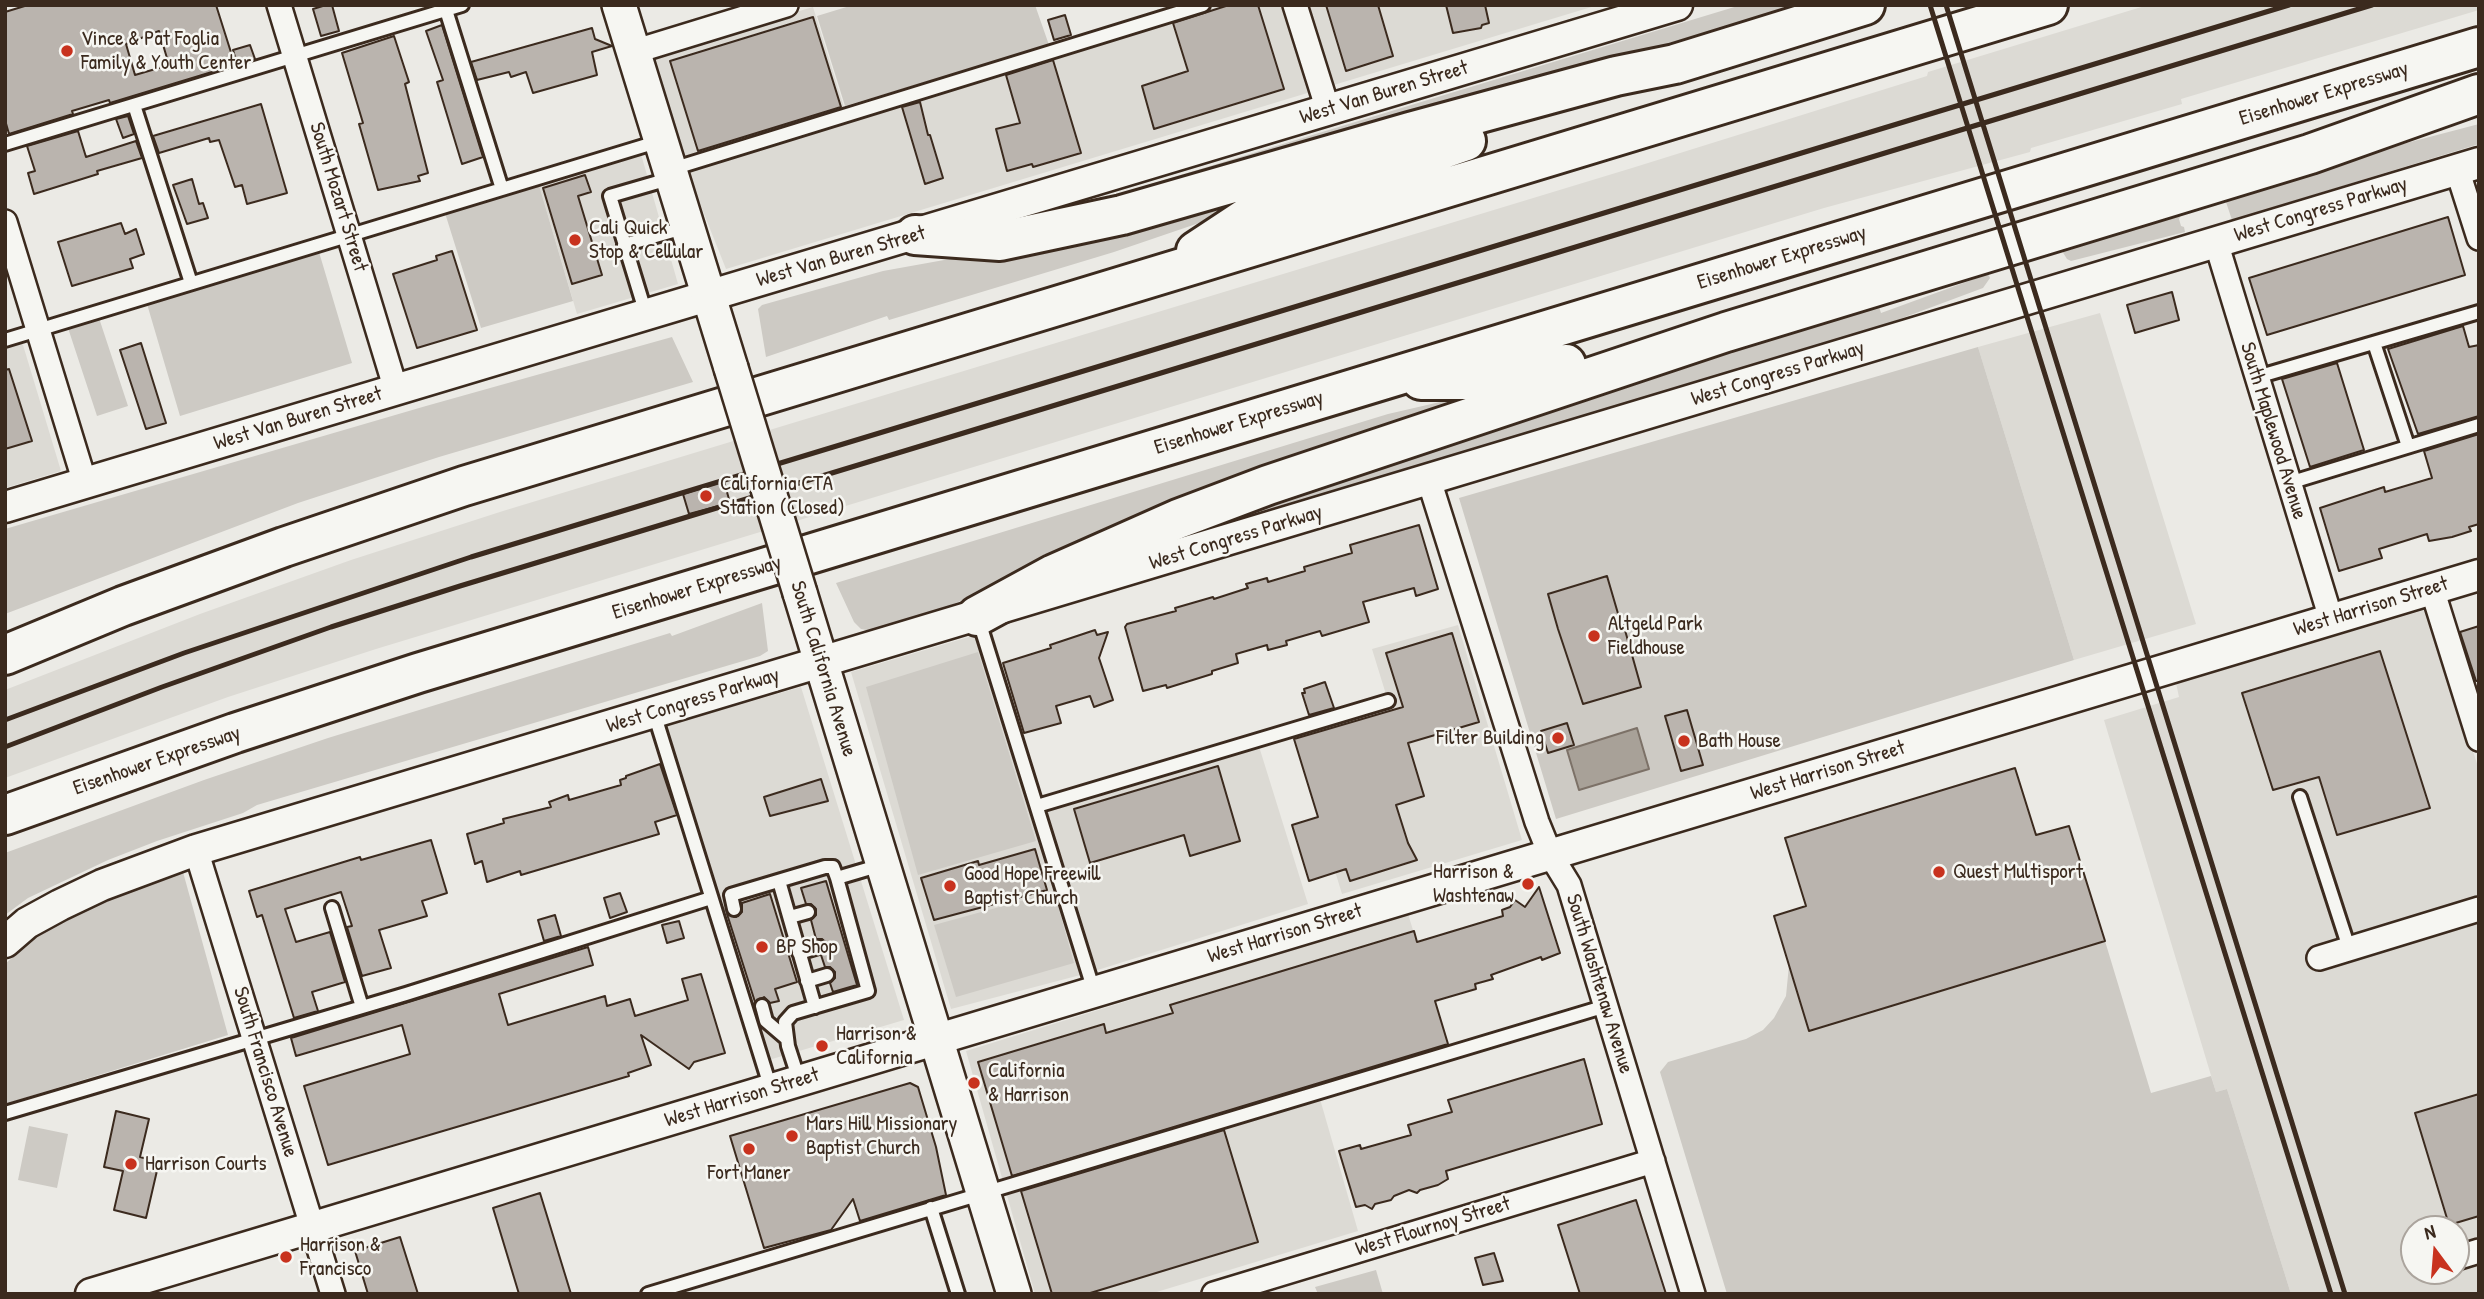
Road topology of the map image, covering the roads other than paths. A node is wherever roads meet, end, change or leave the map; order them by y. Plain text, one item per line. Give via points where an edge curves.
1 (279, 5) edge
2 (462, 5) edge
3 (619, 5) edge
4 (786, 5) edge
5 (1203, 5) edge
6 (1295, 5) edge
7 (1677, 5) edge
8 (1865, 5) edge
9 (2048, 5) edge
10 (446, 10) junction
11 (2479, 47) edge
12 (633, 52) junction
13 (295, 56) junction
14 (1675, 64) junction
15 (2479, 94) edge
16 (134, 104) junction
17 (1328, 110) junction
18 (2479, 111) edge
19 (5, 144) edge
20 (2310, 154) junction
21 (667, 163) junction
22 (2468, 166) edge
23 (502, 189) junction
24 (5, 222) edge
25 (687, 227) junction
26 (349, 235) junction
27 (915, 235) junction
28 (2479, 238) edge
29 (2216, 242) junction
30 (624, 245) junction
31 (1163, 274) junction
32 (191, 283) junction
33 (708, 296) junction
34 (2479, 312) edge
35 (646, 314) junction
36 (38, 330) junction
37 (1726, 332) junction
38 (5, 340) edge
39 (2374, 343) junction
40 (2257, 377) junction
41 (1381, 380) junction
42 (396, 390) junction
43 (2479, 425) edge
44 (2408, 446) junction
45 (1429, 480) junction
46 (2289, 482) junction
47 (85, 483) junction
48 (5, 507) edge
49 (2479, 575) edge
50 (2432, 589) junction
51 (977, 616) junction
52 (2330, 619) junction
53 (5, 654) edge
54 (820, 663) junction
55 (1388, 701) dead end
56 (654, 713) junction
57 (2479, 738) edge
58 (2300, 797) dead end
59 (1037, 806) junction
60 (5, 815) edge
61 (196, 850) junction
62 (1550, 854) junction
63 (882, 864) junction
64 (837, 878) junction
65 (779, 881) junction
66 (711, 898) junction
67 (332, 908) dead end
68 (734, 909) dead end
69 (2479, 909) edge
70 (808, 912) dead end
71 (789, 917) junction
72 (5, 942) edge
73 (819, 947) dead end
74 (2349, 948) junction
75 (799, 953) junction
76 (2319, 958) dead end
77 (827, 975) dead end
78 (807, 981) junction
79 (1094, 992) junction
80 (762, 1006) dead end
81 (1606, 1006) junction
82 (362, 1007) junction
83 (815, 1007) junction
84 (254, 1039) junction
85 (787, 1039) junction
86 (936, 1039) junction
87 (799, 1080) junction
88 (771, 1089) junction
89 (5, 1113) edge
90 (1653, 1161) junction
91 (983, 1192) junction
92 (930, 1208) junction
93 (313, 1227) junction
94 (91, 1294) edge
95 (333, 1294) edge
96 (648, 1294) edge
97 (958, 1294) edge
98 (1014, 1294) edge
99 (1214, 1294) edge
100 (1693, 1294) edge

1 - 13 street, South Mozart Street
2 - 10 lane
3 - 12 main road, South California Avenue
4 - 12 street
5 - 21 lane
6 - 17 street
7 - 17 street, West Van Buren Street
8 - 14 highway
9 - 31 highway
10 - 13 lane
10 - 23 lane
11 - 41 highway, Eisenhower Expressway
12 - 21 main road, South California Avenue
13 - 16 lane
13 - 26 street, South Mozart Street
14 - 27 highway via 1616,76 1122,215 1000,241
14 - 31 highway via 1620,88 1249,216
15 - 20 highway
16 - 19 lane
16 - 32 lane
17 - 27 street, West Van Buren Street
18 - 20 highway
20 - 37 highway
21 - 23 lane
21 - 25 main road, South California Avenue
21 - 30 lane via 610,196
22 - 28 street
22 - 29 street, West Congress Parkway
23 - 26 lane
24 - 36 street
25 - 30 lane
25 - 33 main road, South California Avenue
26 - 32 lane
26 - 42 street, South Mozart Street
27 - 33 street, West Van Buren Street
29 - 40 street, South Maplewood Avenue
29 - 45 street, West Congress Parkway
30 - 35 lane
31 - 53 highway via 451,491 185,583
32 - 36 lane
33 - 35 street, West Van Buren Street
33 - 54 main road, South California Avenue, bridge
34 - 39 lane
35 - 42 street, West Van Buren Street
36 - 38 lane
36 - 47 street
37 - 41 highway via 1486,380
37 - 51 highway via 1178,519 1054,574
39 - 40 lane
39 - 44 lane
40 - 46 street, South Maplewood Avenue
41 - 60 highway, Eisenhower Expressway via 418,673
42 - 47 street, West Van Buren Street
43 - 44 lane
44 - 46 lane
45 - 51 street, West Congress Parkway
45 - 62 street, South Washtenaw Avenue
46 - 52 street, South Maplewood Avenue
47 - 48 street, West Van Buren Street
49 - 50 street, West Harrison Street
50 - 52 street, West Harrison Street
50 - 57 street
51 - 54 street, West Congress Parkway
51 - 59 lane
52 - 62 street, West Harrison Street
54 - 56 street, West Congress Parkway
54 - 63 main road, South California Avenue
55 - 59 lane
56 - 61 street, West Congress Parkway
56 - 66 lane
58 - 74 lane
59 - 79 lane
61 - 72 street, West Congress Parkway via 60,905
61 - 84 street, South Francisco Avenue
62 - 79 street, West Harrison Street
62 - 81 street, South Washtenaw Avenue via 1569,885
63 - 64 lane
63 - 86 main road, South California Avenue
64 - 65 lane via 833,867 825,867
64 - 83 lane via 838,903 868,991
65 - 68 lane via 731,895
65 - 71 lane
66 - 82 lane
66 - 88 lane
67 - 82 lane
69 - 74 street
70 - 71 lane
71 - 75 lane
73 - 75 lane
74 - 76 street
75 - 78 lane
77 - 78 lane
78 - 83 lane
79 - 86 street, West Harrison Street
80 - 85 lane via 766,1021
81 - 90 street, South Washtenaw Avenue
81 - 91 lane
82 - 84 lane
83 - 85 lane via 793,1013 785,1022
84 - 89 lane
84 - 93 street, South Francisco Avenue
85 - 87 lane
86 - 87 street, West Harrison Street
86 - 91 main road, South California Avenue
87 - 88 street, West Harrison Street
88 - 93 street, West Harrison Street
90 - 99 street, West Flournoy Street
90 - 100 street, South Washtenaw Avenue
91 - 92 lane
91 - 98 main road, South California Avenue
92 - 96 lane
92 - 97 lane
93 - 94 street, West Harrison Street
93 - 95 street, South Francisco Avenue

